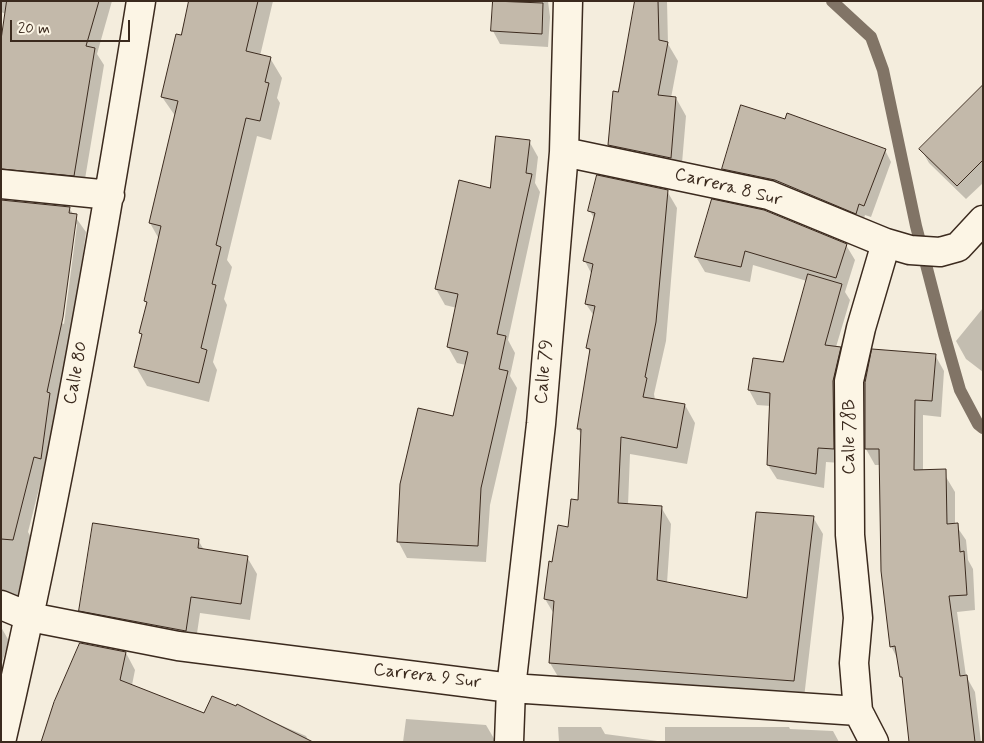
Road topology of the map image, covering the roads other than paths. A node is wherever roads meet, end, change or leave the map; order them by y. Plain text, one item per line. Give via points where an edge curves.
1 (141, 1) edge
2 (568, 1) edge
3 (564, 152) junction
4 (1, 184) edge
5 (110, 195) junction
6 (983, 220) edge
7 (898, 246) junction
8 (1, 605) edge
9 (30, 617) junction
10 (511, 688) junction
11 (858, 711) junction
12 (2, 742) edge
13 (509, 742) edge
14 (874, 742) edge

1 - 5 street, Calle 80
2 - 3 street, Calle 79
3 - 7 street, Carrera 8 Sur via 769,195
3 - 10 street, Calle 79 via 541,424
4 - 5 street
5 - 9 street, Calle 80
6 - 7 street via 958,247 940,252
7 - 11 street, Calle 78B via 860,328 849,381 850,535 858,618 854,663
8 - 9 street, Carrera 9 Sur
9 - 10 street, Carrera 9 Sur via 178,646
9 - 12 street, Calle 80
10 - 11 street, Carrera 9 Sur
10 - 13 street, Calle 79
11 - 14 street, Calle 78B

